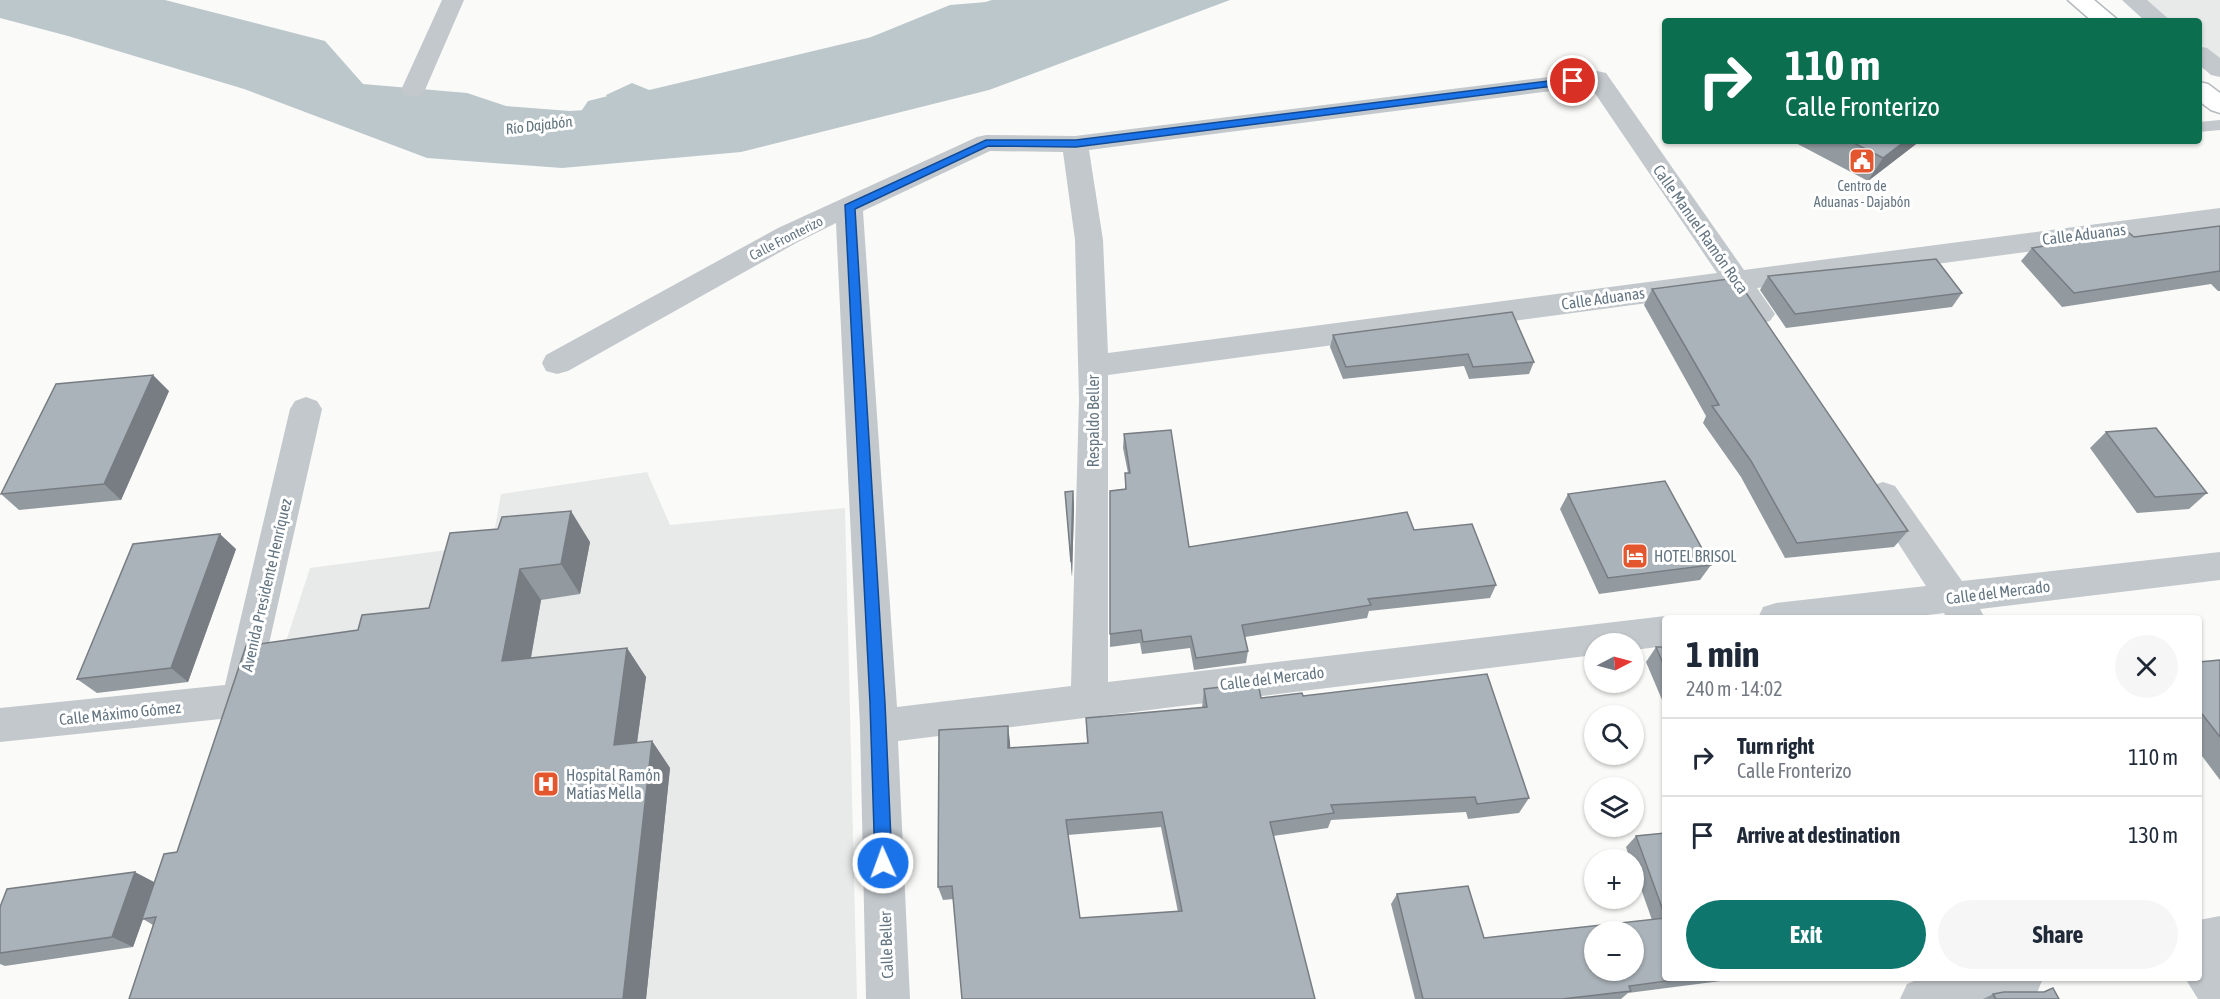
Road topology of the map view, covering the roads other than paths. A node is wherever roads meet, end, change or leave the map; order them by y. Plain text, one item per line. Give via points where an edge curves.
1 (453, 0) edge
2 (2079, 0) edge
3 (2133, 0) edge
4 (2103, 18) edge
5 (2155, 18) edge
6 (2202, 55) edge
7 (2220, 70) edge
8 (1597, 78) joint
9 (413, 90) dead end
10 (2202, 91) edge
11 (2220, 105) edge
12 (2220, 125) edge
13 (2202, 127) edge
14 (1076, 144) junction
15 (849, 207) junction
16 (2220, 217) edge
17 (1737, 280) junction
18 (1777, 340) edge
19 (557, 363) dead end
20 (1092, 366) junction
21 (306, 409) dead end
22 (1865, 468) edge
23 (2220, 566) edge
24 (1960, 607) edge
25 (1826, 615) edge
26 (1662, 631) edge
27 (1089, 700) junction
28 (234, 717) joint
29 (0, 725) edge
30 (879, 726) junction
31 (2220, 937) edge
32 (2202, 940) edge
33 (2202, 967) edge
34 (2008, 981) edge
35 (2220, 994) edge
36 (888, 999) edge
37 (1922, 999) edge

1 - 9 street
2 - 4 main road
3 - 5 street
6 - 7 street
8 - 14 street, Calle Fronterizo
8 - 17 street, Calle Manuel Ramón Roca
10 - 11 main road
12 - 13 lane
14 - 15 street, Calle Fronterizo via 986,143
14 - 20 street, Respaldo Beller via 1089,240
15 - 19 street, Calle Fronterizo via 788,235
15 - 30 street, Calle Beller
16 - 17 street, Calle Aduanas
17 - 18 street, Calle Manuel Ramón Roca
17 - 20 street, Calle Aduanas
20 - 27 street, Respaldo Beller
21 - 28 street, Avenida Presidente Henríquez
22 - 24 street
23 - 24 street, Calle del Mercado
24 - 25 street, Calle del Mercado
26 - 27 street, Calle del Mercado
27 - 30 street, Calle del Mercado
28 - 29 street, Calle Máximo Gómez
30 - 36 street, Calle Beller
31 - 32 street
33 - 35 street
34 - 37 street

